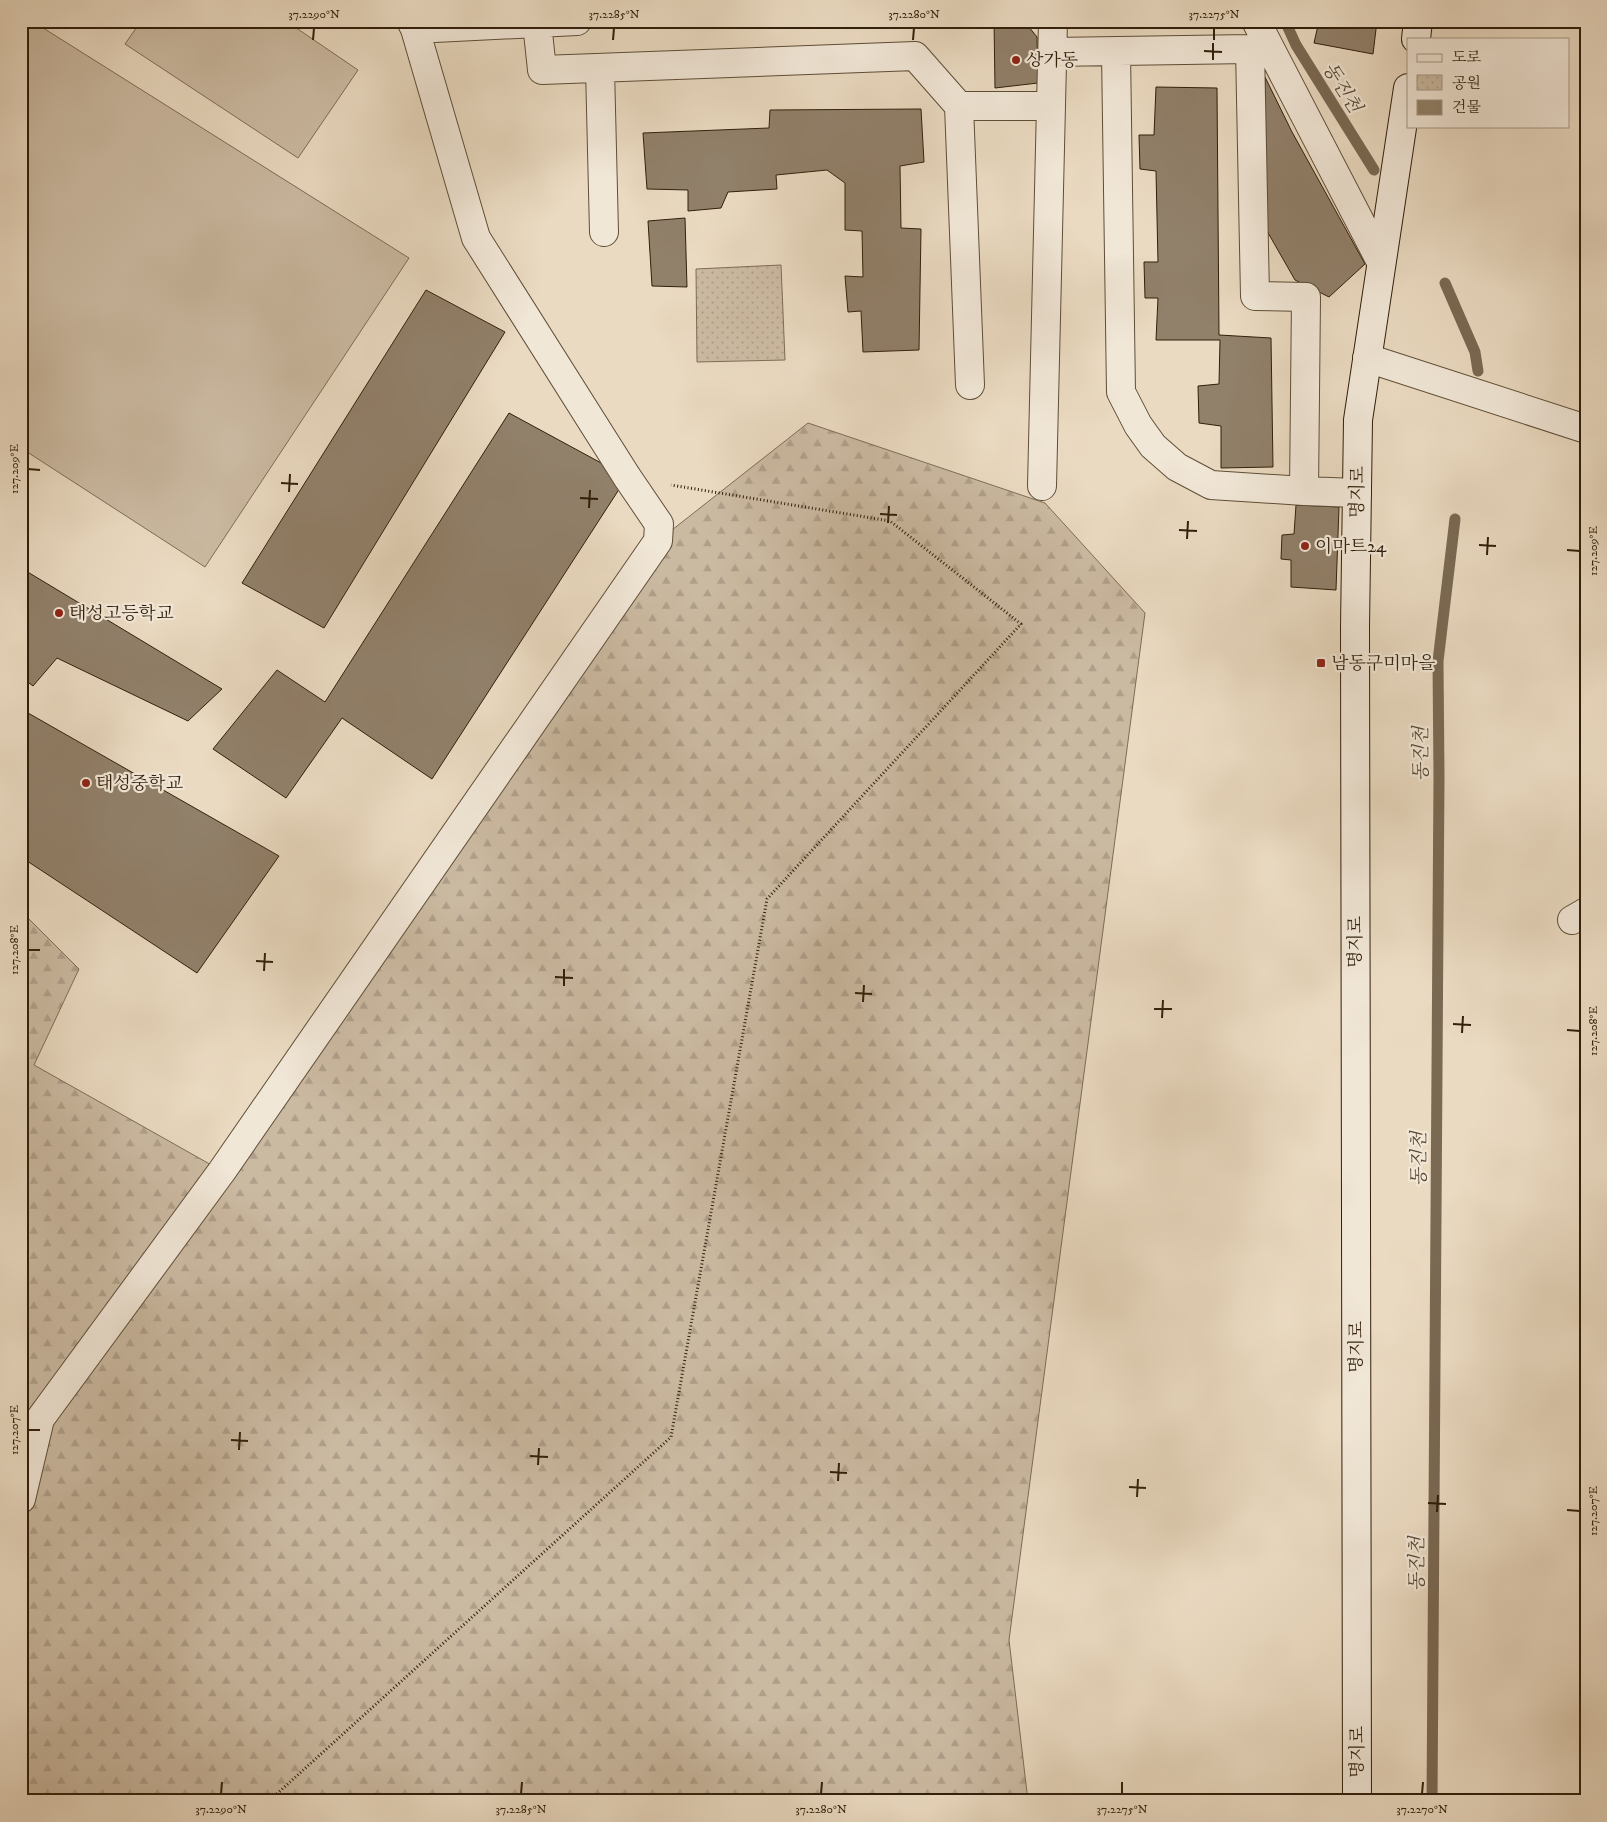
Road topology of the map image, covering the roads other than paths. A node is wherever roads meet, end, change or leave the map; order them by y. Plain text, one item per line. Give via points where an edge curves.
1 (577, 21) edge
2 (1053, 21) edge
3 (1256, 21) edge
4 (1418, 21) edge
5 (537, 23) junction
6 (413, 25) edge
7 (1416, 38) edge
8 (1052, 52) junction
9 (1116, 52) junction
10 (600, 68) junction
11 (1407, 95) edge
12 (959, 106) junction
13 (1050, 106) junction
14 (604, 232) dead end
15 (1382, 262) junction
16 (1367, 358) junction
17 (970, 385) dead end
18 (1586, 429) edge
19 (1042, 486) dead end
20 (1304, 491) junction
21 (1357, 493) junction
22 (21, 1499) edge
23 (1357, 1801) edge

1 - 5 street
2 - 8 street
3 - 15 street
4 - 7 street
5 - 6 street
5 - 10 street via 542,70
6 - 22 street via 476,238 659,524 658,541 222,1172 40,1419
8 - 9 street
8 - 13 street
9 - 20 street via 1121,392 1153,446 1177,467 1211,485
9 - 20 street via 1250,50 1255,296 1306,297
10 - 12 street via 915,56
10 - 14 street
11 - 15 street, 명지로
12 - 13 street
12 - 17 street
13 - 19 street
15 - 16 street, 명지로
16 - 18 street
16 - 21 street, 명지로 via 1358,420
20 - 21 street
21 - 23 street, 명지로

